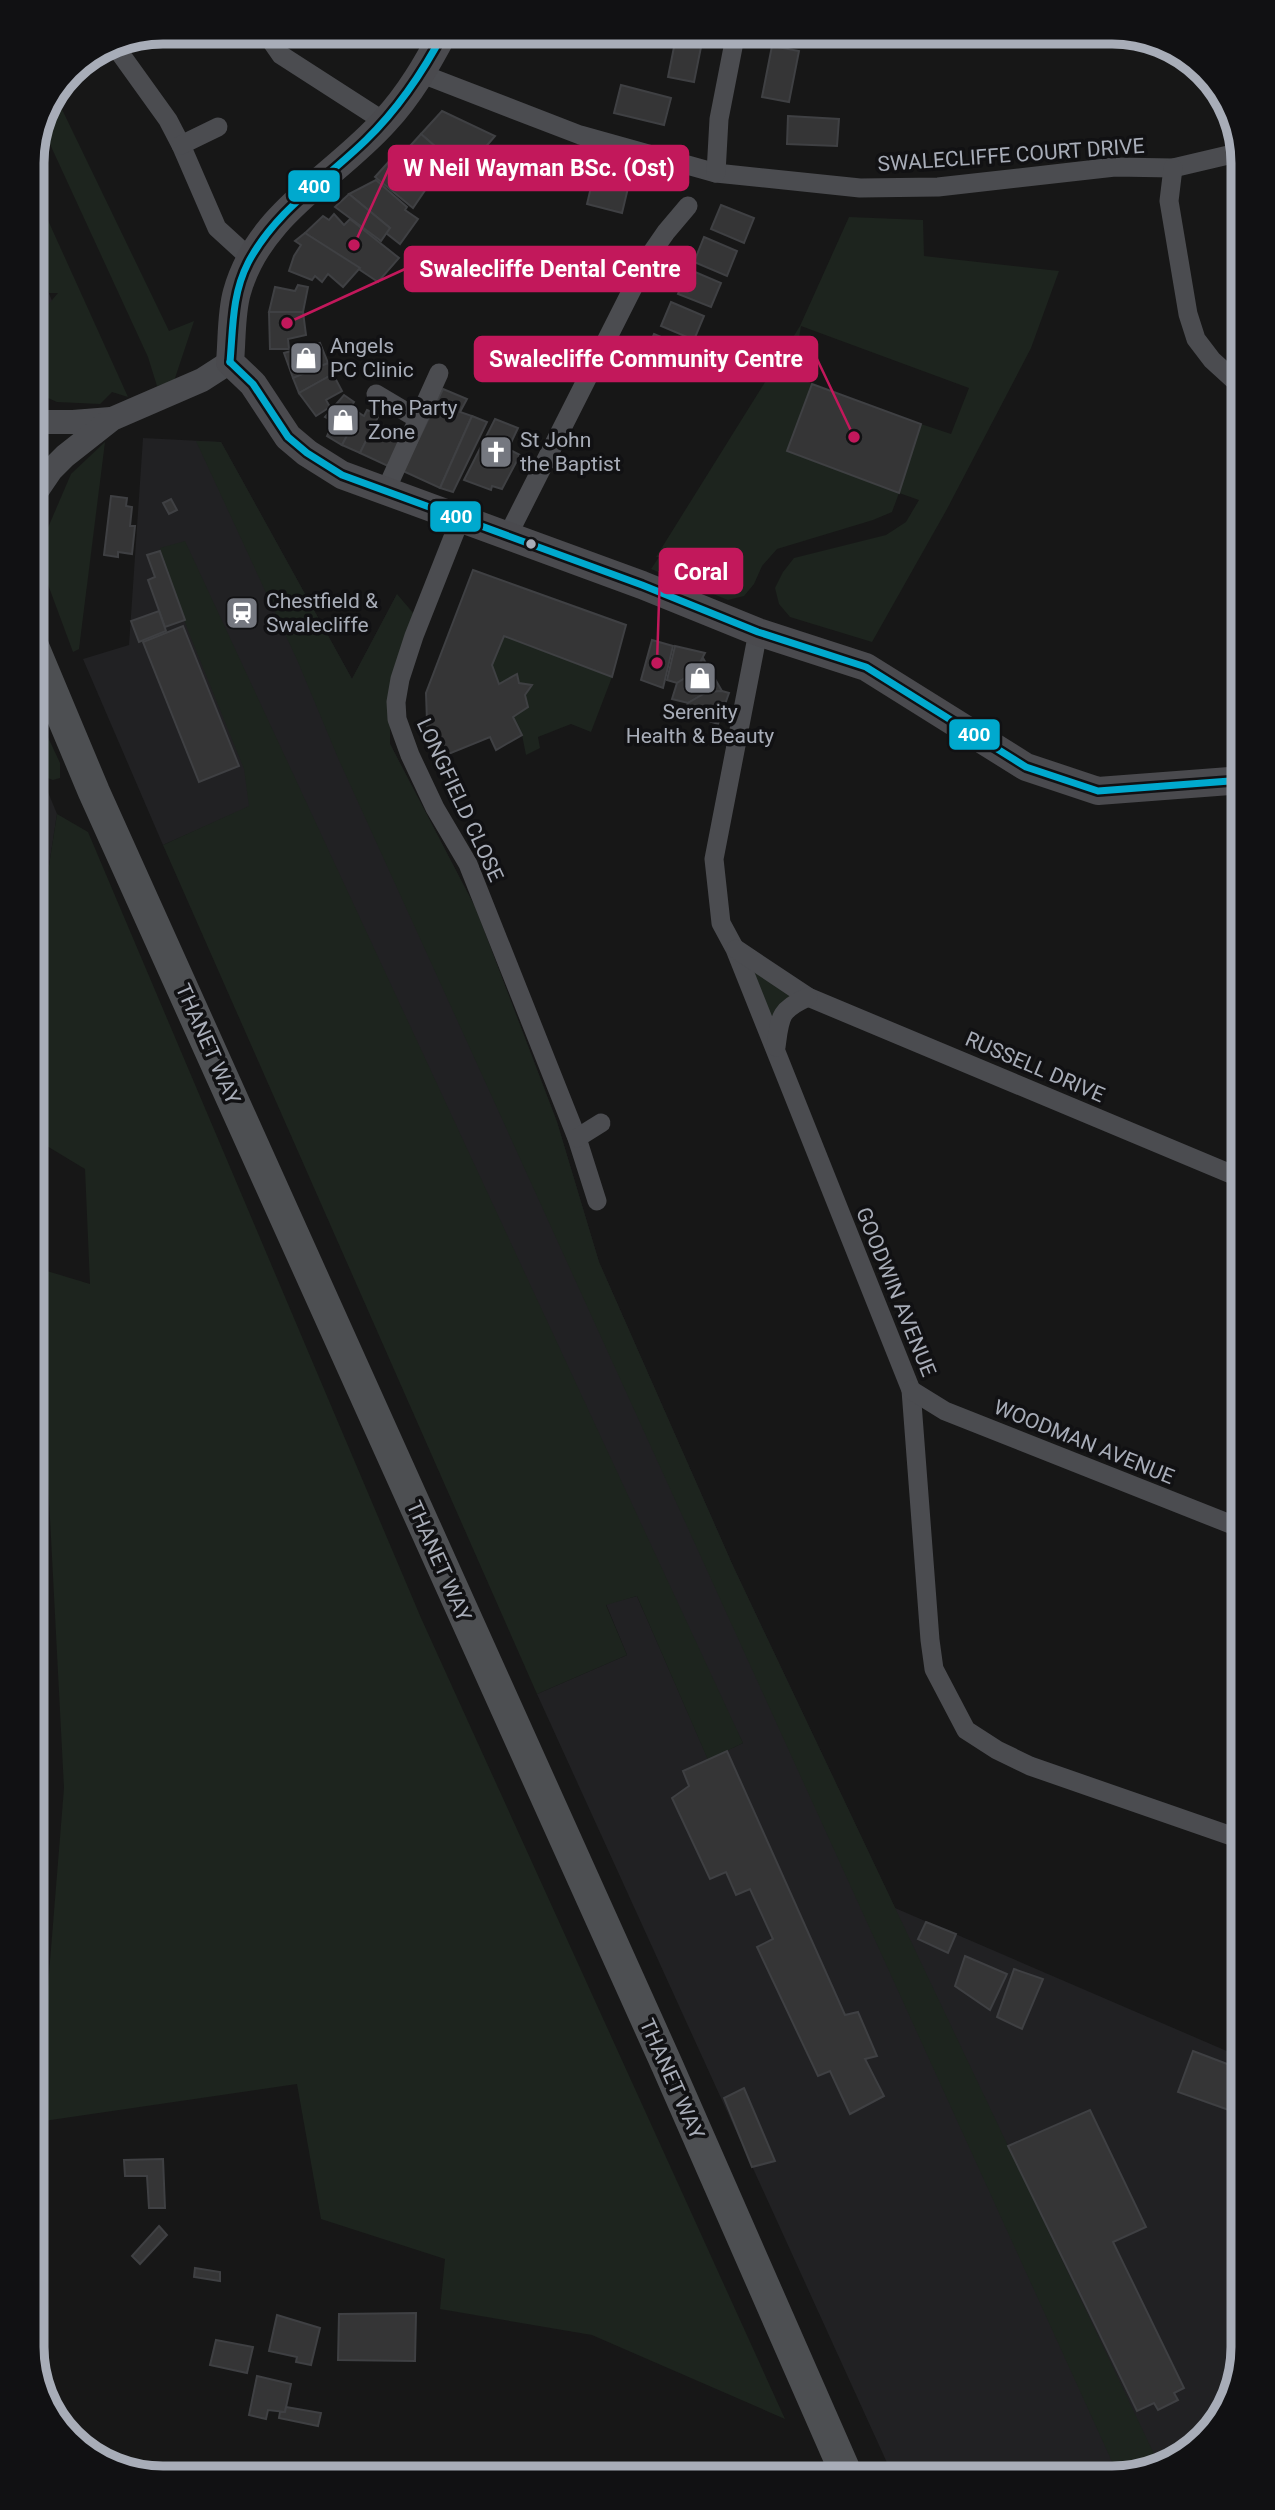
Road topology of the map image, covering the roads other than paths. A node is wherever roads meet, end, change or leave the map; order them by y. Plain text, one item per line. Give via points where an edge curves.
1 (273, 44) edge
2 (438, 44) edge
3 (734, 44) edge
4 (119, 52) edge
5 (422, 74) junction
6 (385, 122) junction
7 (218, 127) dead end
8 (181, 145) junction
9 (1230, 155) edge
10 (1173, 168) junction
11 (716, 173) junction
12 (688, 206) dead end
13 (250, 259) junction
14 (230, 362) junction
15 (439, 373) dead end
16 (1231, 377) edge
17 (376, 394) dead end
18 (112, 419) junction
19 (418, 419) junction
20 (44, 422) edge
21 (44, 480) edge
22 (386, 490) junction
23 (461, 517) junction
24 (507, 537) junction
25 (758, 632) junction
26 (44, 672) edge
27 (1231, 781) edge
28 (735, 949) junction
29 (808, 997) junction
30 (775, 1049) junction
31 (601, 1123) dead end
32 (577, 1138) junction
33 (1231, 1174) edge
34 (597, 1201) dead end
35 (911, 1390) junction
36 (1231, 1524) edge
37 (1231, 1836) edge
38 (843, 2466) edge

1 - 6 street via 281,55
2 - 5 main road
3 - 11 street via 719,119
4 - 8 street
5 - 6 main road
5 - 11 street, SWALECLIFFE COURT DRIVE via 580,135
6 - 13 main road via 269,229
7 - 8 street
8 - 13 street via 217,229
9 - 10 street, SWALECLIFFE COURT DRIVE
10 - 11 street, SWALECLIFFE COURT DRIVE via 1115,167 938,187 860,188
10 - 16 street via 1169,201 1188,314 1196,339
12 - 24 street via 649,258
13 - 14 main road via 236,294
14 - 18 street via 202,380
14 - 22 main road via 253,384 288,437 307,453 342,475
15 - 19 street
17 - 19 street
18 - 20 street
18 - 21 street via 65,456
19 - 22 street
22 - 23 main road
23 - 24 main road
23 - 32 street, LONGFIELD CLOSE via 400,679 397,719 435,808 468,863
24 - 25 main road
25 - 27 main road via 866,667 1026,766 1098,791
25 - 28 street, GOODWIN AVENUE via 714,859 721,923
26 - 38 main road, THANET WAY
28 - 29 street, RUSSELL DRIVE
28 - 30 street, GOODWIN AVENUE
29 - 30 street via 780,1016
29 - 33 street, RUSSELL DRIVE
30 - 35 street, GOODWIN AVENUE
31 - 32 street
32 - 34 street, LONGFIELD CLOSE
35 - 36 street, WOODMAN AVENUE via 945,1411
35 - 37 street, GOODWIN AVENUE via 934,1669 967,1730 1030,1766

